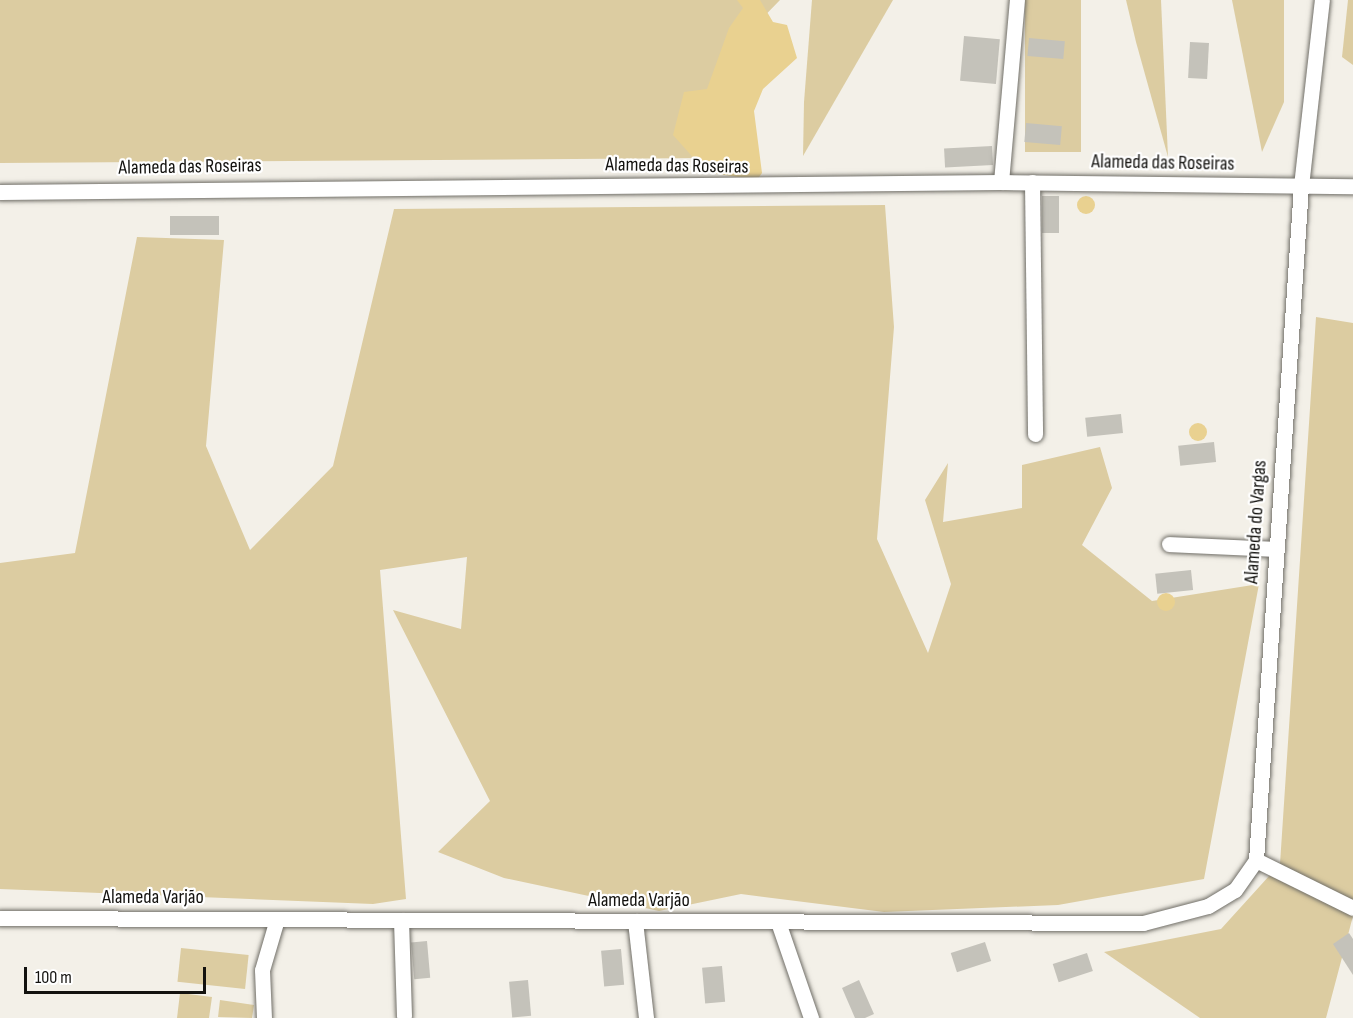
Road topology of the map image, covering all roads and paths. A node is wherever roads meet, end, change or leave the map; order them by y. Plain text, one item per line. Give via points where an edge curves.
1 (1017, 0) edge
2 (1322, 0) edge
3 (1001, 182) junction
4 (1032, 182) junction
5 (1301, 186) junction
6 (1353, 186) edge
7 (0, 192) edge
8 (1035, 434) dead end
9 (1169, 544) dead end
10 (1275, 549) junction
11 (1256, 860) junction
12 (1353, 908) edge
13 (0, 918) edge
14 (278, 919) junction
15 (401, 920) junction
16 (635, 921) junction
17 (778, 922) junction
18 (405, 1016) dead end
19 (264, 1018) edge
20 (646, 1018) edge
21 (811, 1018) edge

1 - 3 street
2 - 5 street, Alameda do Vargas
3 - 4 street, Alameda das Roseiras
3 - 7 street, Alameda das Roseiras
4 - 5 street, Alameda das Roseiras
4 - 8 street
5 - 6 street, Alameda das Roseiras
5 - 10 street, Alameda do Vargas
9 - 10 street
10 - 11 street, Alameda do Vargas
11 - 12 street
11 - 17 street, Alameda Varjão via 1235,890 1208,906 1143,923
13 - 14 street, Alameda Varjão
14 - 15 street, Alameda Varjão
14 - 19 street via 262,970
15 - 16 street, Alameda Varjão
15 - 18 street
16 - 17 street, Alameda Varjão
16 - 20 street
17 - 21 street

